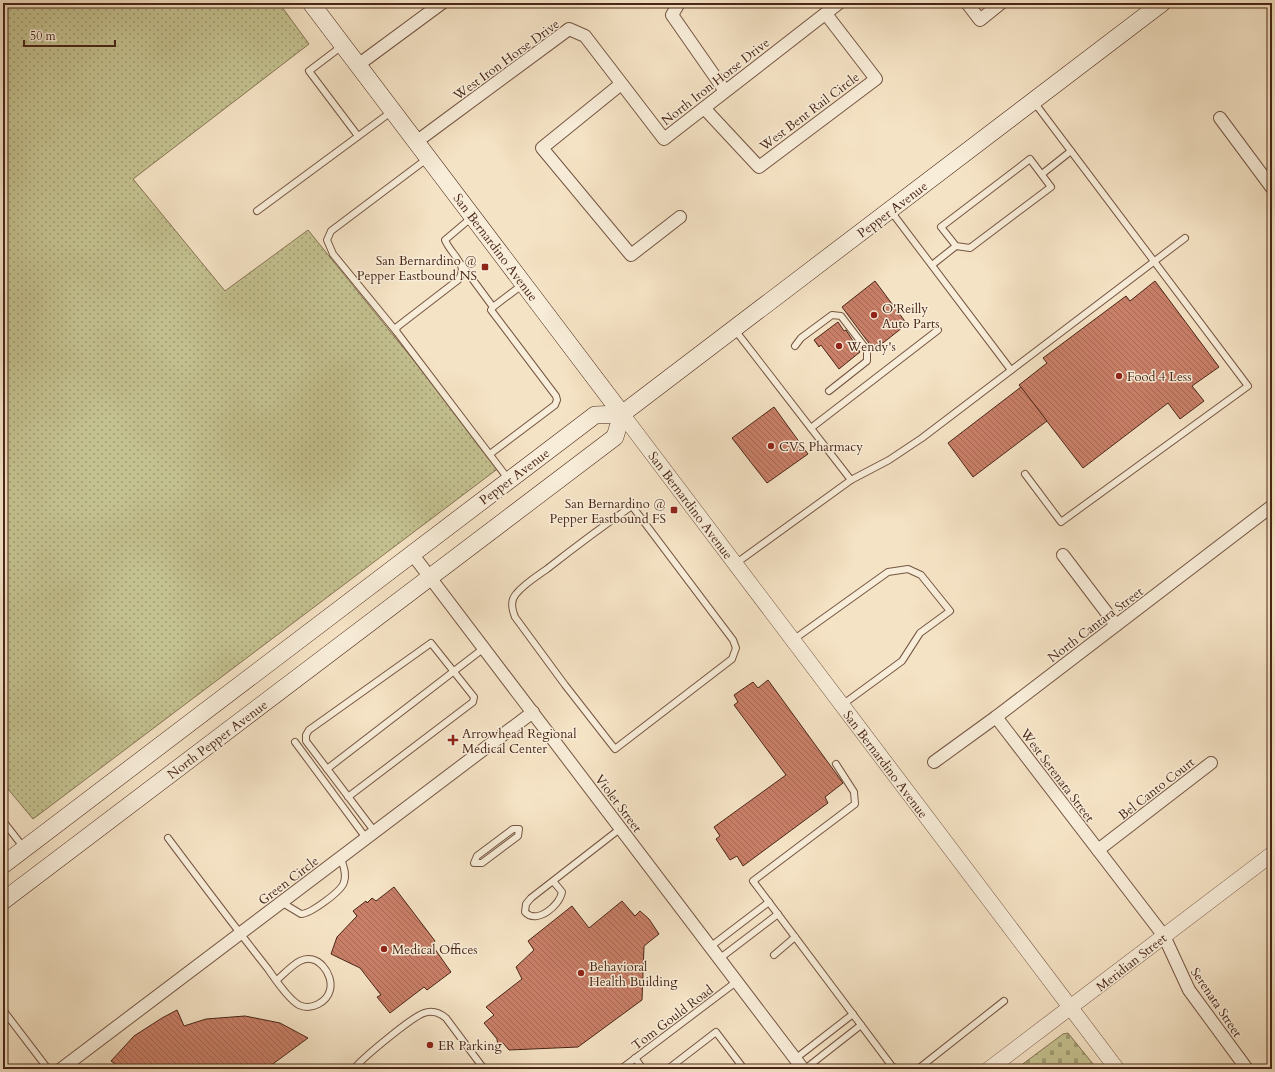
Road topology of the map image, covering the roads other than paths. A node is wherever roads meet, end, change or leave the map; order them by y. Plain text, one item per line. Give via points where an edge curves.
1 (311, 3) edge
2 (441, 3) edge
3 (679, 3) edge
4 (840, 3) edge
5 (967, 3) edge
6 (1001, 3) edge
7 (1162, 3) edge
8 (826, 14) junction
9 (343, 45) junction
10 (358, 65) junction
11 (621, 84) junction
12 (725, 91) junction
13 (1034, 102) junction
14 (704, 108) junction
15 (392, 111) junction
16 (1220, 118) dead end
17 (358, 136) junction
18 (416, 142) junction
19 (1071, 151) junction
20 (428, 158) junction
21 (1042, 174) junction
22 (1272, 188) edge
23 (890, 210) junction
24 (257, 211) dead end
25 (473, 217) junction
26 (680, 217) dead end
27 (1185, 238) dead end
28 (956, 246) junction
29 (1154, 262) junction
30 (462, 265) junction
31 (932, 265) junction
32 (524, 284) junction
33 (493, 307) junction
34 (734, 329) junction
35 (938, 330) dead end
36 (396, 331) junction
37 (794, 346) dead end
38 (1011, 370) junction
39 (829, 391) dead end
40 (622, 414) junction
41 (811, 428) junction
42 (490, 454) junction
43 (1024, 474) dead end
44 (510, 480) junction
45 (851, 480) junction
46 (1272, 506) edge
47 (413, 555) junction
48 (1063, 555) dead end
49 (735, 564) junction
50 (680, 568) joint
51 (431, 577) junction
52 (1116, 625) junction
53 (793, 640) junction
54 (484, 648) junction
55 (454, 672) junction
56 (842, 705) junction
57 (533, 712) junction
58 (996, 717) junction
59 (295, 742) dead end
60 (934, 762) dead end
61 (1211, 763) dead end
62 (836, 764) dead end
63 (327, 769) junction
64 (348, 797) junction
65 (3, 821) edge
66 (621, 828) junction
67 (519, 829) joint
68 (370, 835) junction
69 (168, 838) dead end
70 (24, 849) junction
71 (1098, 850) junction
72 (1272, 854) edge
73 (341, 858) junction
74 (3, 865) edge
75 (553, 881) junction
76 (3, 901) edge
77 (281, 902) junction
78 (769, 902) junction
79 (778, 914) junction
80 (240, 934) junction
81 (1164, 936) junction
82 (796, 937) junction
83 (710, 947) junction
84 (774, 954) dead end
85 (719, 959) junction
86 (277, 980) junction
87 (736, 982) junction
88 (1004, 1001) dead end
89 (1071, 1008) junction
90 (3, 1010) edge
91 (853, 1014) junction
92 (861, 1025) junction
93 (635, 1058) junction
94 (795, 1059) junction
95 (48, 1069) edge
96 (61, 1069) edge
97 (354, 1069) edge
98 (484, 1069) edge
99 (621, 1069) edge
100 (643, 1069) edge
101 (668, 1069) edge
102 (744, 1069) edge
103 (804, 1069) edge
104 (896, 1069) edge
105 (918, 1069) edge
106 (989, 1069) edge
107 (1117, 1069) edge
108 (1247, 1069) edge

1 - 9 main road, San Bernardino Avenue
2 - 10 street
3 - 12 street via 672,15
4 - 8 street, North Iron Horse Drive
5 - 6 street via 980,20
7 - 13 main road, Pepper Avenue
8 - 12 street, North Iron Horse Drive
8 - 14 street, West Bent Rail Circle via 876,79 759,167
9 - 10 main road, San Bernardino Avenue
9 - 17 lane via 309,71
10 - 15 main road, San Bernardino Avenue
11 - 14 street, North Iron Horse Drive via 664,139
11 - 18 street, West Iron Horse Drive via 585,36 569,29
11 - 26 street via 542,148 631,255
12 - 14 street, North Iron Horse Drive
13 - 19 lane
13 - 23 main road, Pepper Avenue
15 - 17 lane
15 - 18 main road, San Bernardino Avenue
16 - 22 street
17 - 24 lane
18 - 20 main road, San Bernardino Avenue
19 - 21 lane
19 - 29 lane
20 - 25 main road, San Bernardino Avenue
20 - 36 lane via 331,231 327,240 333,254
21 - 28 lane via 1051,187 970,248
21 - 28 lane via 1030,159 941,227
23 - 31 lane
23 - 34 main road, Pepper Avenue
25 - 30 lane via 445,240
25 - 32 main road, San Bernardino Avenue
27 - 29 lane
28 - 31 lane
29 - 38 lane
29 - 43 lane via 1248,386 1061,522
30 - 33 lane
30 - 36 lane via 462,275 458,280 397,327
31 - 38 lane
32 - 33 lane
32 - 40 main road, San Bernardino Avenue
33 - 42 lane via 491,310 557,400 555,405
34 - 40 main road, Pepper Avenue
34 - 41 lane
35 - 41 lane
36 - 42 lane
37 - 39 lane via 832,315 841,316 850,327 867,350 867,361
38 - 45 lane via 890,460
40 - 44 main road, Pepper Avenue via 595,415
40 - 49 street, San Bernardino Avenue
40 - 51 main road via 615,436
41 - 45 lane
42 - 44 lane
44 - 47 main road, Pepper Avenue
45 - 49 lane
46 - 52 street, North Cantara Street
47 - 51 street, Violet Street
47 - 70 main road
48 - 52 street
49 - 53 street, San Bernardino Avenue
50 - 50 lane via 632,506 534,579 516,594 512,602 515,617 615,749 732,659 735,654 733,640
51 - 54 street, Violet Street
51 - 76 main road, North Pepper Avenue
52 - 58 street, North Cantara Street
53 - 56 street, San Bernardino Avenue
53 - 56 lane via 888,572 908,569 921,575 950,611 920,633 902,661
54 - 55 lane
54 - 57 street, Violet Street
55 - 63 lane
55 - 63 lane via 431,643 309,730 306,741
55 - 64 lane via 474,697 473,702
56 - 89 street, San Bernardino Avenue
57 - 66 street, Violet Street
57 - 68 street, Green Circle
58 - 60 street, North Cantara Street
58 - 71 street, West Serenata Street
59 - 68 lane
61 - 71 street, Bel Canto Court
62 - 78 lane via 854,792 855,804 754,881
63 - 64 lane
64 - 68 lane
65 - 70 lane
66 - 75 lane
66 - 83 street, Violet Street
67 - 67 lane via 513,829 482,852 474,863 482,863 518,836
68 - 73 street, Green Circle
69 - 80 lane
70 - 74 main road
71 - 81 street, Serenata Street
72 - 81 street, Meridian Street
73 - 77 street, Green Circle
73 - 77 lane via 346,874 344,884 311,911 305,914 298,913
75 - 75 lane via 526,904 525,912 529,916 541,915 561,899 562,892
77 - 80 street, Green Circle
78 - 79 lane
78 - 83 lane
79 - 82 lane
79 - 85 lane
80 - 86 lane
80 - 96 street, Green Circle
81 - 89 street, Meridian Street
81 - 108 street, Serenata Street via 1189,990
82 - 84 lane
82 - 91 lane
83 - 85 street, Violet Street
85 - 87 street, Violet Street
86 - 86 lane via 294,1001 306,1007 317,1005 324,1000 331,987 331,978 327,971 312,960 300,961
87 - 93 lane, Tom Gould Road
87 - 94 street, Violet Street
88 - 105 lane
89 - 106 street, Meridian Street
89 - 107 street, San Bernardino Avenue
90 - 95 lane
91 - 92 lane
91 - 94 lane
92 - 103 lane
92 - 104 lane
93 - 99 lane, Tom Gould Road
93 - 100 lane
94 - 103 street, Violet Street
97 - 98 lane via 390,1037 423,1013 431,1012 439,1013 446,1018
101 - 102 lane via 716,1032

